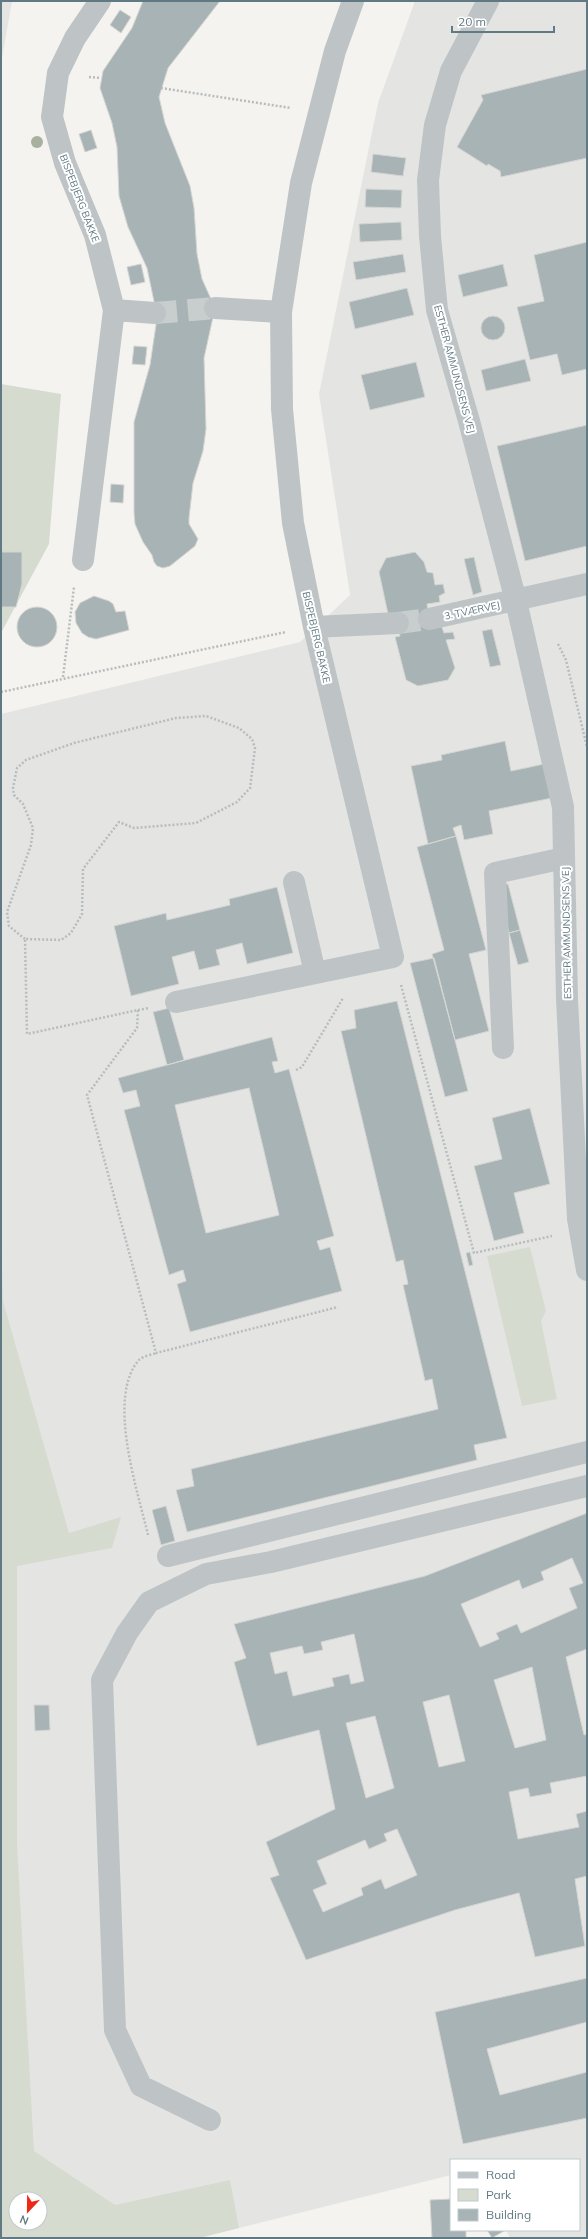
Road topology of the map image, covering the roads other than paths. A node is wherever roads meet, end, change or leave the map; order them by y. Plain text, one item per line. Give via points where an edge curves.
1 (100, 1) edge
2 (353, 1) edge
3 (488, 1) edge
4 (215, 308) tunnel mouth
5 (114, 310) junction
6 (281, 312) junction
7 (155, 313) tunnel mouth
8 (83, 560) road end
9 (587, 584) edge
10 (516, 600) junction
11 (429, 619) tunnel mouth
12 (398, 623) tunnel mouth
13 (314, 627) junction
14 (564, 858) junction
15 (294, 882) dead end
16 (315, 973) junction
17 (176, 1002) dead end
18 (503, 1048) dead end
19 (587, 1270) edge
20 (587, 1452) edge
21 (587, 1486) edge
22 (168, 1556) road end
23 (210, 2120) dead end

1 - 5 street, BISPEBJERG BAKKE via 75,38 58,73 52,117 65,163 95,235
2 - 6 street, BISPEBJERG BAKKE via 335,50 301,183
3 - 10 street, ESTHER AMMUNDSENS VEJ via 451,71 435,125 428,180 430,236 437,310
4 - 6 street
5 - 7 street
5 - 8 street, BISPEBJERG BAKKE
6 - 13 street, BISPEBJERG BAKKE via 282,409 293,523
9 - 10 street
10 - 11 street, 3. TVÆRVEJ
10 - 14 street, ESTHER AMMUNDSENS VEJ via 563,808
12 - 13 street
13 - 16 street, BISPEBJERG BAKKE via 393,957
14 - 18 street via 495,873
14 - 19 street, ESTHER AMMUNDSENS VEJ via 567,999 580,1230
15 - 16 street
16 - 17 street
20 - 22 street
21 - 23 street via 271,1562 206,1574 149,1602 127,1633 102,1680 115,2030 141,2086

